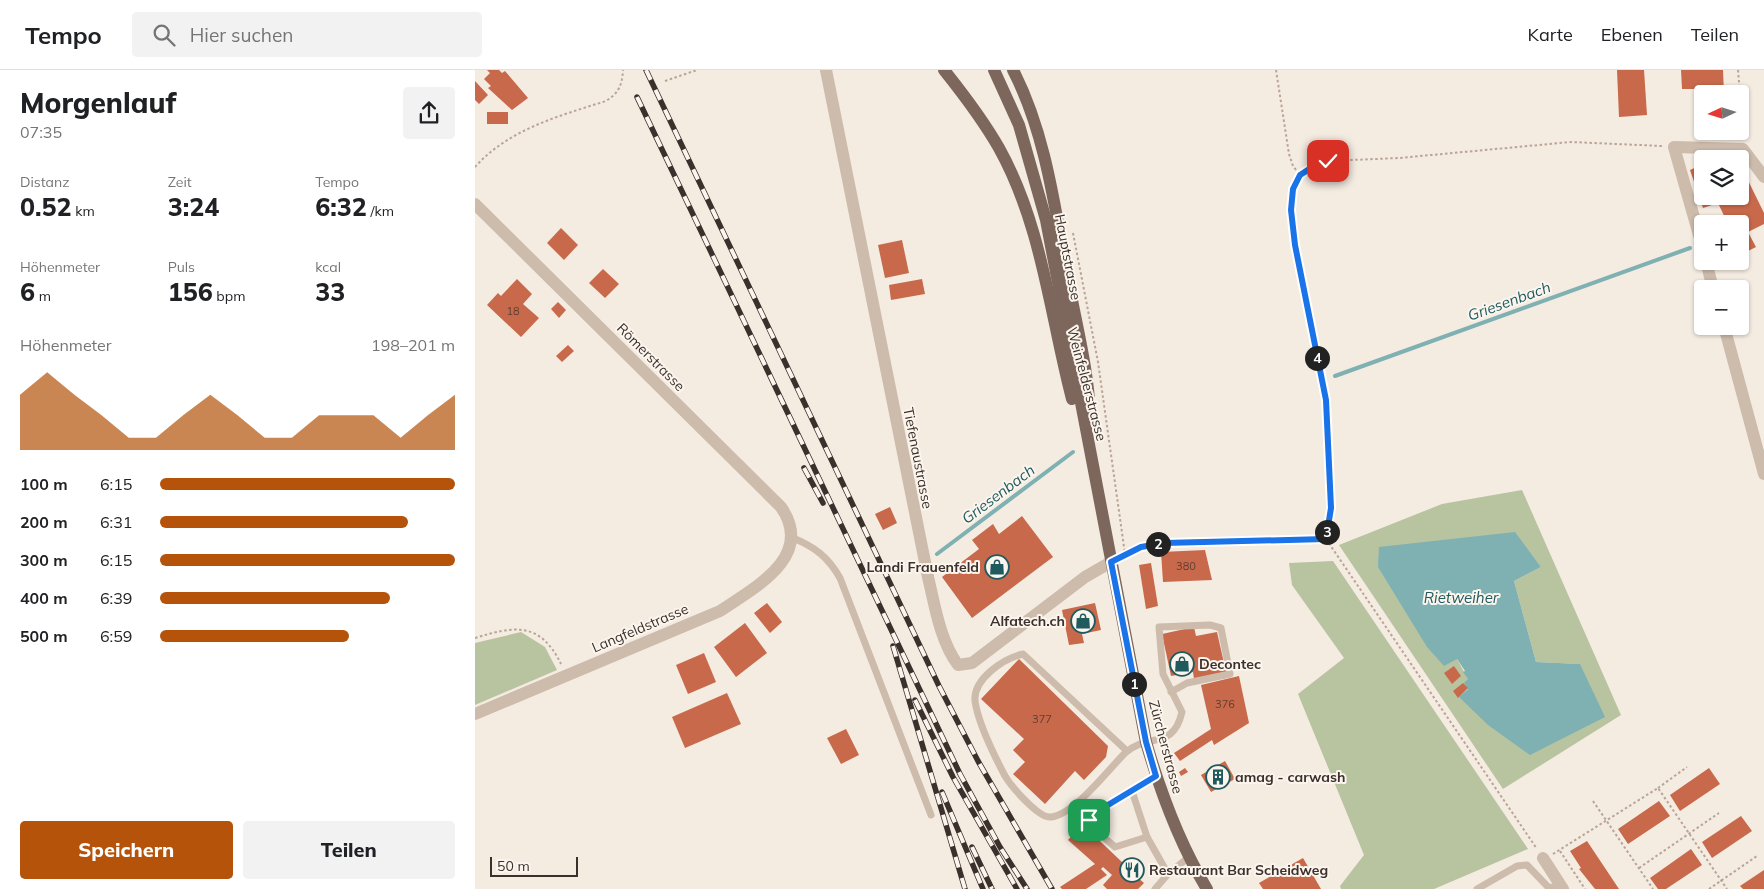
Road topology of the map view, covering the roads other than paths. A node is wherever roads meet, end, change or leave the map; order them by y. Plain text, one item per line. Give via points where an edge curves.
1 (826, 70) edge
2 (944, 70) edge
3 (994, 70) edge
4 (1013, 70) edge
5 (1764, 176) edge
6 (475, 204) edge
7 (1694, 217) edge
8 (1725, 335) edge
9 (1091, 456) junction
10 (1764, 474) edge
11 (793, 538) junction
12 (1111, 562) junction
13 (1171, 692) junction
14 (475, 714) edge
15 (1146, 742) junction
16 (1127, 751) junction
17 (1156, 776) junction
18 (1132, 791) junction
19 (931, 815) dead end
20 (1147, 837) junction
21 (1189, 857) junction
22 (1543, 858) road end
23 (1168, 874) junction
24 (1156, 889) edge
25 (1207, 889) edge
26 (1477, 889) edge
27 (1563, 889) edge

1 - 12 street, Tiefenaustrasse via 928,577 952,657 958,665 972,663 1085,576
2 - 9 main road, Weinfelderstrasse via 999,148 1017,188 1032,228 1068,380
3 - 9 main road, Hauptstrasse via 1019,125 1046,220
4 - 9 main road, Weinfelderstrasse via 1038,135 1052,193 1087,379
5 - 7 street via 1743,149 1674,147
6 - 11 street, Römerstrasse via 781,507 792,527
8 - 10 street
9 - 12 main road, Zürcherstrasse
11 - 14 street, Langfeldstrasse via 780,565 745,595 720,611
11 - 19 lane via 824,555 840,578
12 - 15 main road, Zürcherstrasse
13 - 13 lane via 1163,674 1159,627 1210,625 1221,628 1230,674 1187,683
13 - 15 lane via 1182,712 1179,725 1174,732
15 - 16 lane
15 - 17 main road, Zürcherstrasse
16 - 16 lane via 1061,815 1049,818 1039,814 1006,777 984,729 975,701 977,687 988,674 1023,654
17 - 18 lane
17 - 21 main road, Zürcherstrasse
18 - 20 lane
18 - 20 lane via 1089,820 1091,826 1115,847
20 - 23 lane
21 - 23 lane
21 - 25 main road, Zürcherstrasse
22 - 27 street
23 - 24 lane
26 - 27 lane via 1517,866 1527,865 1548,887

